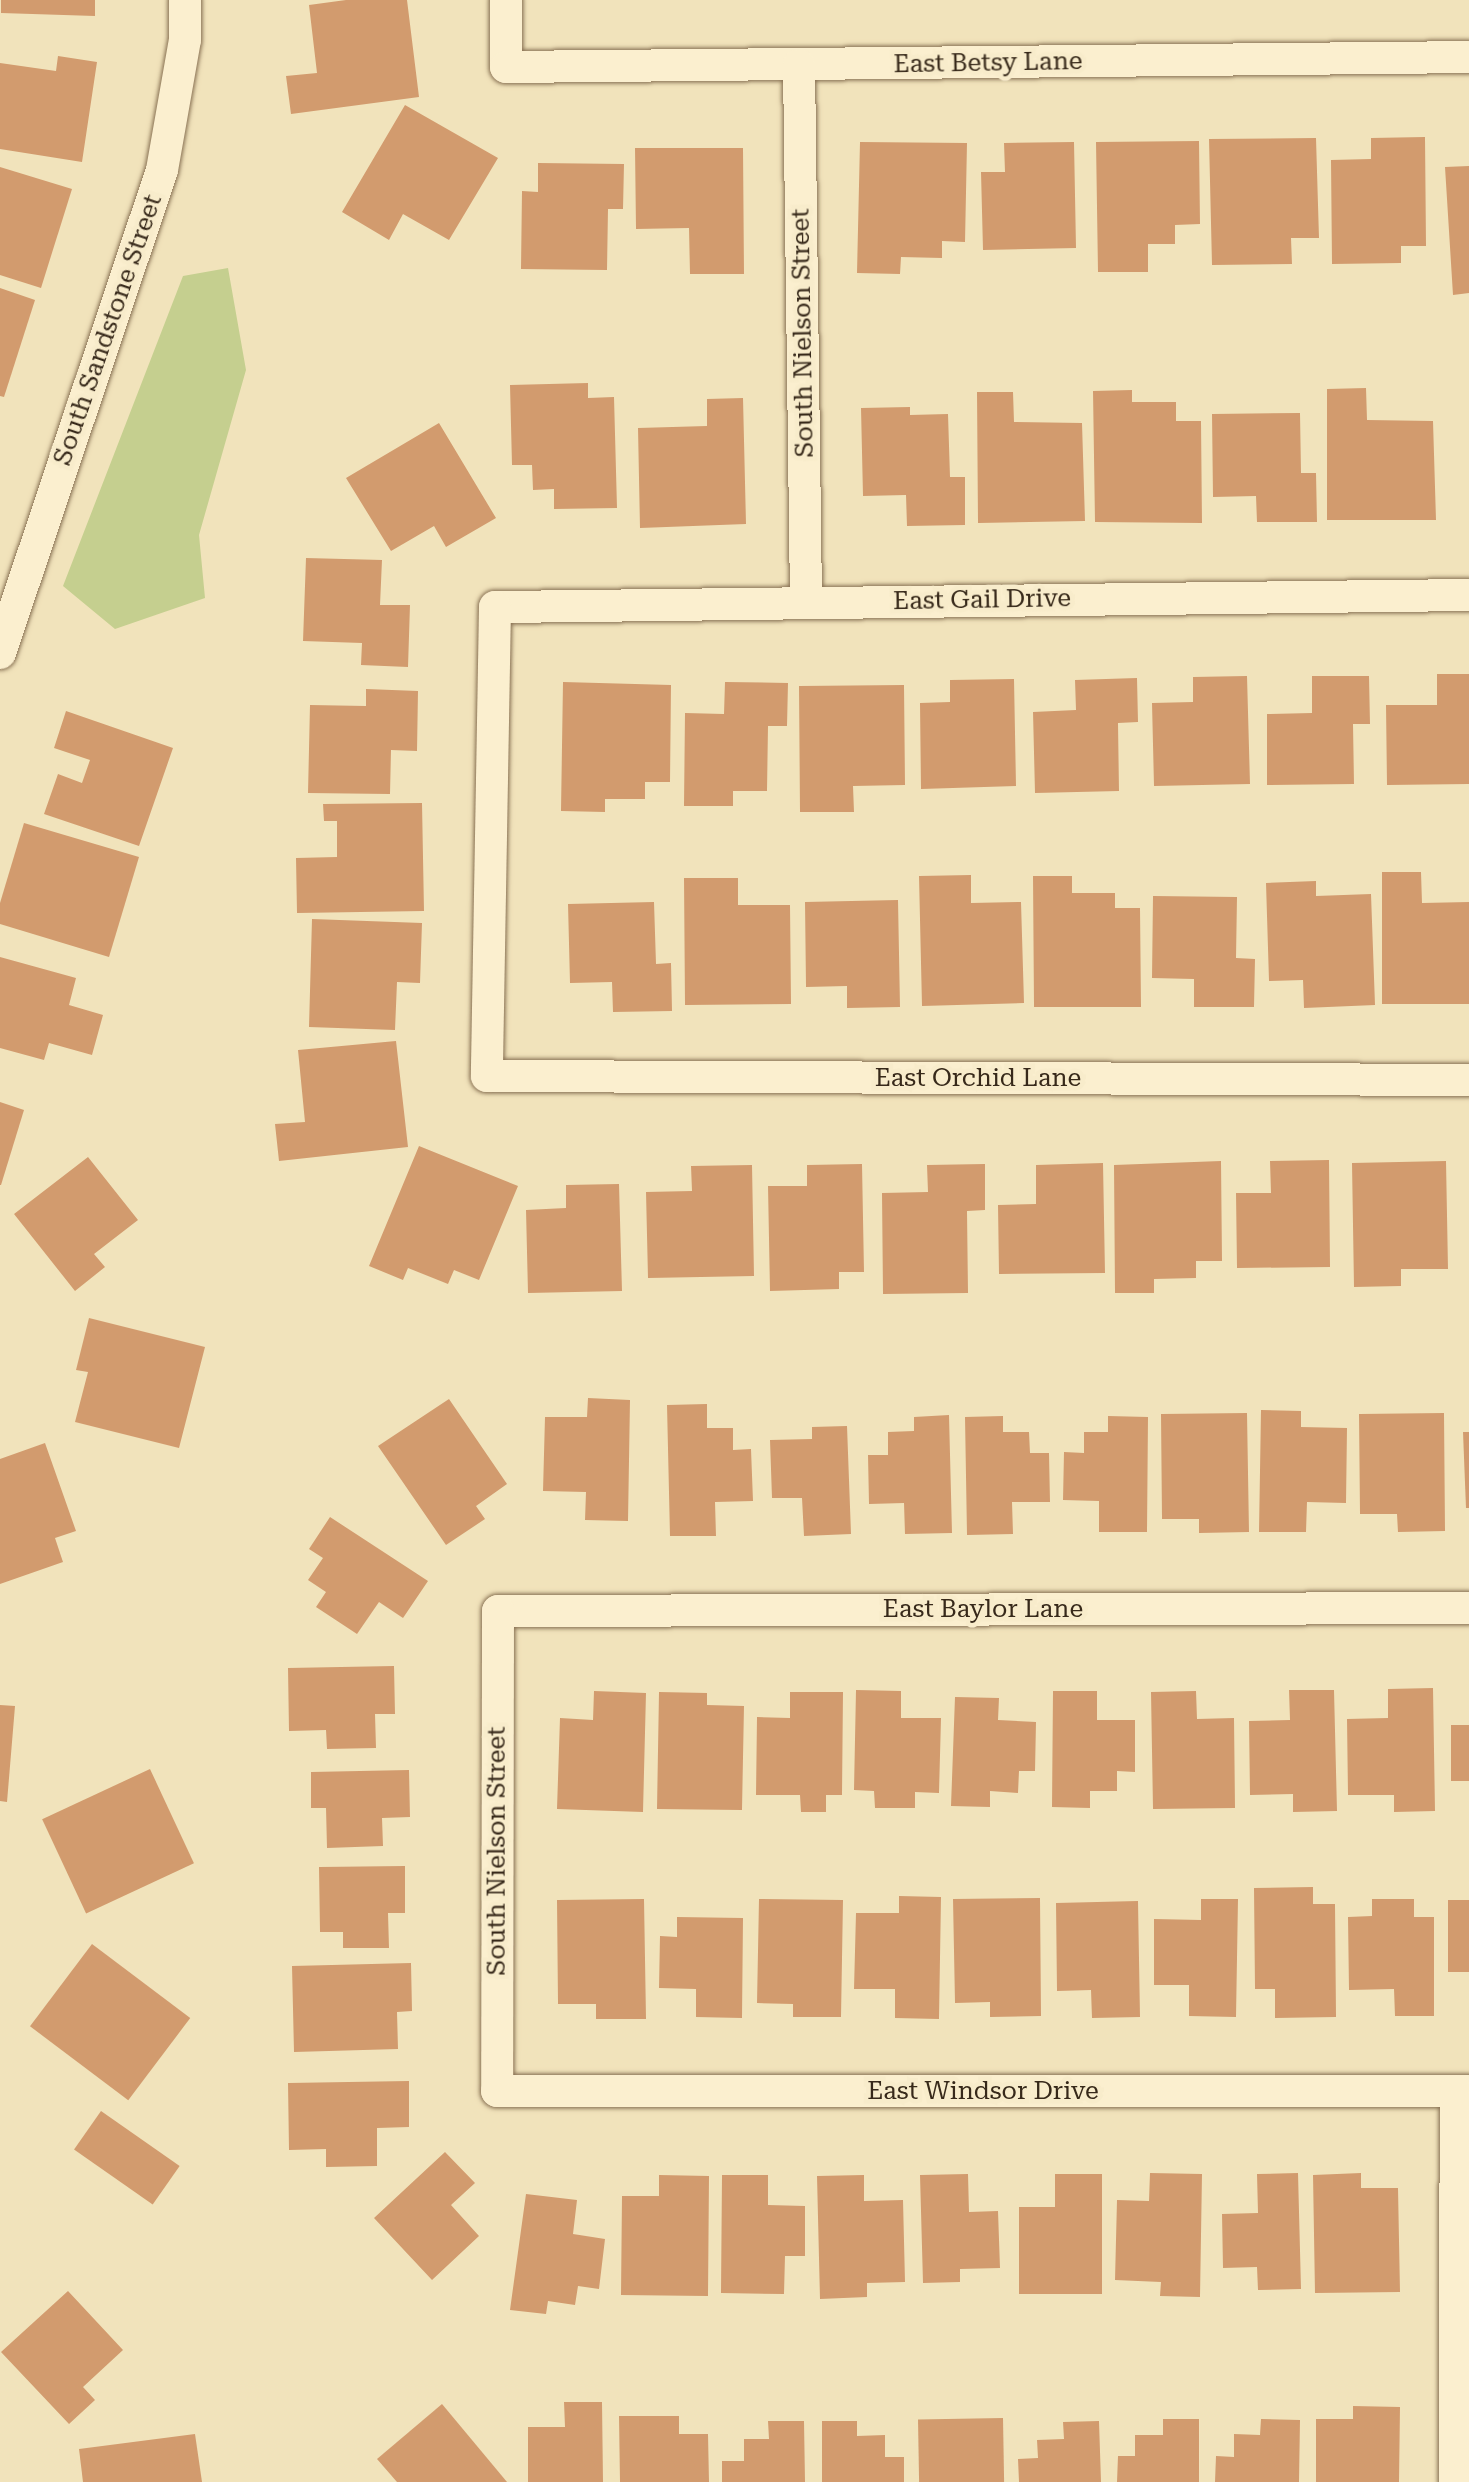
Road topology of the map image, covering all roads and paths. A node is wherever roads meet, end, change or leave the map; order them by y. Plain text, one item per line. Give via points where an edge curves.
1 (185, 0) edge
2 (506, 0) edge
3 (1469, 57) edge
4 (799, 65) junction
5 (1469, 596) edge
6 (806, 602) junction
7 (0, 653) edge
8 (487, 1076) joint
9 (1469, 1080) edge
10 (1469, 1608) edge
11 (498, 1610) joint
12 (496, 2091) joint
13 (1463, 2091) edge
14 (1456, 2482) edge

1 - 7 street, South Sandstone Street via 185,40 162,170
2 - 4 street, East Betsy Lane via 506,67
3 - 4 street, East Betsy Lane
4 - 6 street, South Nielson Street
5 - 6 street, East Gail Drive
6 - 8 street, East Gail Drive via 495,606
8 - 9 street, East Orchid Lane
10 - 11 street, East Baylor Lane
11 - 12 street, South Nielson Street
12 - 13 street, East Windsor Drive
13 - 14 street

